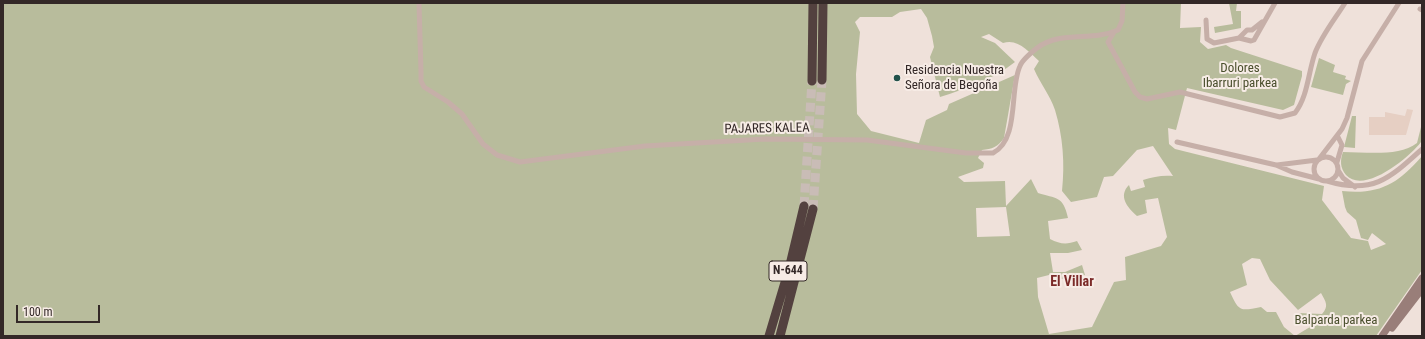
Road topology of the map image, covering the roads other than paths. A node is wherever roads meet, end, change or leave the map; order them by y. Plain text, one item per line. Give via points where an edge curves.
1 (419, 3) edge
2 (813, 3) edge
3 (823, 3) edge
4 (1123, 3) edge
5 (1275, 3) edge
6 (1345, 3) edge
7 (1398, 3) edge
8 (1206, 20) dead end
9 (1264, 20) junction
10 (1118, 30) junction
11 (1101, 36) junction
12 (1239, 38) junction
13 (1108, 42) junction
14 (822, 80) tunnel mouth
15 (812, 81) tunnel mouth
16 (1338, 137) junction
17 (1176, 142) dead end
18 (1422, 149) edge
19 (1318, 159) junction
20 (1337, 162) junction
21 (1276, 165) junction
22 (1338, 170) junction
23 (1318, 179) junction
24 (1327, 181) junction
25 (1356, 187) junction
26 (1422, 278) edge
27 (1422, 282) edge
28 (1422, 289) edge
29 (1422, 296) edge
30 (1412, 303) junction
31 (1401, 307) junction
32 (769, 336) edge
33 (780, 336) edge
34 (1382, 336) edge
35 (1385, 336) edge

1 - 11 street, PAJARES KALEA via 421,72 424,87 462,114 483,144 498,155 520,162 645,146 765,139 867,140 966,153 993,153 1005,143 1020,65 1036,48 1052,39
2 - 15 highway
3 - 14 highway
4 - 10 street via 1122,21
5 - 9 street
6 - 13 street via 1316,51 1302,104 1295,113 1280,117 1180,92 1150,99 1140,97
7 - 16 street via 1362,61 1347,118
8 - 12 street via 1207,39 1214,43
9 - 12 street
9 - 12 street via 1254,40
10 - 11 street, PAJARES KALEA
10 - 13 street via 1111,34
11 - 13 street
16 - 19 street
16 - 20 street via 1342,145
17 - 21 street
18 - 25 street via 1389,177 1372,185
19 - 20 street via 1326,156
19 - 21 street
19 - 23 street via 1314,169
20 - 22 street
21 - 23 street
22 - 24 street via 1335,178
22 - 25 street via 1343,178
23 - 24 street
24 - 25 street
26 - 31 street
27 - 31 street via 1407,303
28 - 30 street
29 - 30 street
30 - 35 street
31 - 34 street
32 - 33 highway, N-644 via 808,208

